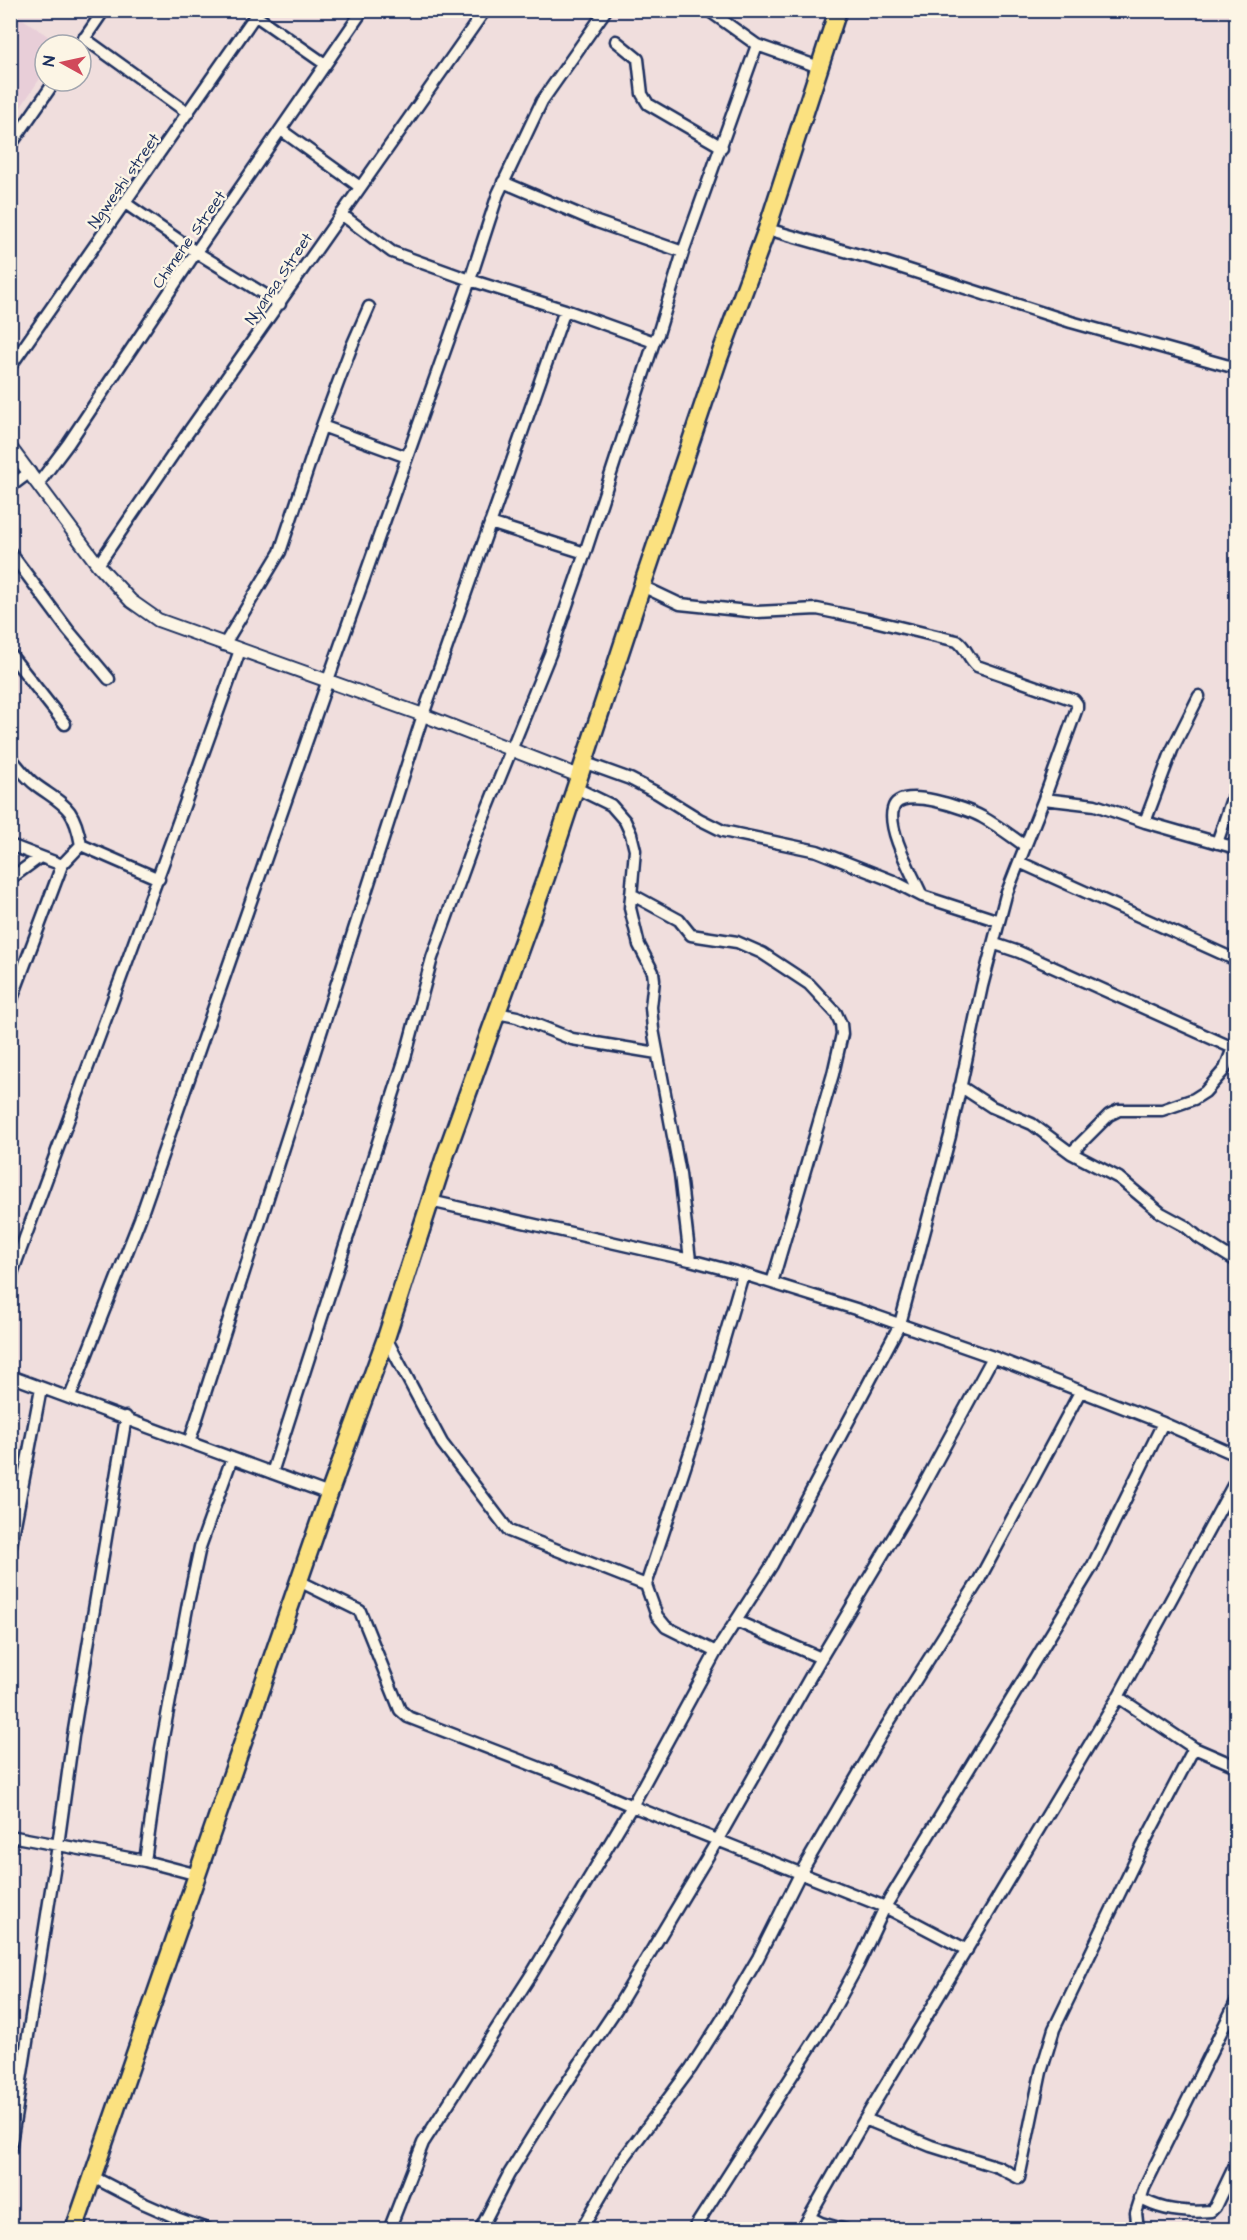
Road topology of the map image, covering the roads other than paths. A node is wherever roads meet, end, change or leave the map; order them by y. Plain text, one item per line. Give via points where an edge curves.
1 (104, 10) edge
2 (363, 10) edge
3 (485, 10) edge
4 (606, 10) edge
5 (708, 10) edge
6 (838, 10) edge
7 (257, 13) edge
8 (88, 33) edge
9 (616, 41) dead end
10 (757, 45) junction
11 (93, 49) edge
12 (325, 64) junction
13 (819, 67) junction
14 (47, 93) edge
15 (188, 113) junction
16 (281, 130) junction
17 (10, 146) edge
18 (722, 147) junction
19 (503, 182) junction
20 (360, 187) junction
21 (125, 203) junction
22 (340, 214) junction
23 (767, 229) junction
24 (196, 252) junction
25 (683, 252) junction
26 (470, 280) junction
27 (280, 304) junction
28 (369, 307) dead end
29 (565, 310) junction
30 (654, 342) junction
31 (10, 367) edge
32 (1236, 368) edge
33 (322, 426) junction
34 (10, 447) edge
35 (407, 457) junction
36 (30, 472) junction
37 (38, 484) junction
38 (10, 487) edge
39 (490, 523) junction
40 (10, 552) edge
41 (585, 553) junction
42 (98, 565) junction
43 (642, 586) junction
44 (224, 645) junction
45 (240, 650) junction
46 (10, 654) edge
47 (109, 679) dead end
48 (328, 680) junction
49 (1199, 696) dead end
50 (423, 715) junction
51 (65, 724) dead end
52 (513, 749) junction
53 (10, 757) edge
54 (579, 775) junction
55 (1236, 787) edge
56 (1044, 799) junction
57 (1145, 822) junction
58 (1217, 843) junction
59 (10, 845) edge
60 (81, 845) junction
61 (1025, 846) junction
62 (1236, 848) edge
63 (40, 856) junction
64 (1018, 862) junction
65 (62, 865) junction
66 (10, 879) edge
67 (159, 879) junction
68 (631, 894) junction
69 (922, 896) junction
70 (999, 921) junction
71 (995, 944) junction
72 (1236, 960) edge
73 (10, 1004) edge
74 (497, 1013) junction
75 (1235, 1044) edge
76 (657, 1053) junction
77 (960, 1086) junction
78 (1071, 1153) junction
79 (430, 1201) junction
80 (690, 1260) junction
81 (1236, 1261) edge
82 (743, 1274) junction
83 (10, 1280) edge
84 (772, 1283) junction
85 (900, 1324) junction
86 (386, 1338) junction
87 (993, 1357) junction
88 (10, 1376) edge
89 (41, 1388) junction
90 (1080, 1392) junction
91 (70, 1397) junction
92 (126, 1417) junction
93 (1163, 1423) junction
94 (190, 1440) junction
95 (1236, 1455) edge
96 (232, 1458) junction
97 (272, 1473) junction
98 (1236, 1480) edge
99 (329, 1494) junction
100 (10, 1551) edge
101 (299, 1581) junction
102 (646, 1585) junction
103 (736, 1621) junction
104 (716, 1652) junction
105 (821, 1658) junction
106 (1118, 1697) junction
107 (1194, 1748) junction
108 (1236, 1766) edge
109 (632, 1806) junction
110 (10, 1836) edge
111 (717, 1841) junction
112 (58, 1845) junction
113 (146, 1861) junction
114 (800, 1874) junction
115 (198, 1875) junction
116 (885, 1907) junction
117 (967, 1950) junction
118 (1236, 2002) edge
119 (865, 2119) junction
120 (10, 2150) edge
121 (1236, 2163) edge
122 (93, 2177) junction
123 (1140, 2198) junction
124 (809, 2217) junction
125 (74, 2229) edge
126 (210, 2229) edge
127 (389, 2229) edge
128 (480, 2229) edge
129 (580, 2229) edge
130 (693, 2229) edge
131 (802, 2229) edge
132 (846, 2229) edge
133 (1138, 2229) edge

1 - 8 street
2 - 12 street, Chimene Street
3 - 20 street, Nyansa Street
4 - 19 street via 542,101
5 - 10 street
6 - 13 main road
7 - 12 street
7 - 15 street, Ngweshi street
9 - 18 street via 638,60 642,94 648,104
10 - 13 street
10 - 18 street
11 - 15 street
12 - 16 street, Chimene Street
13 - 23 main road
14 - 17 street
15 - 21 street, Ngweshi street
16 - 20 street
16 - 24 street, Chimene Street
18 - 25 street
19 - 25 street via 597,222
19 - 26 street
20 - 22 street, Nyansa Street
21 - 24 street
21 - 31 street, Ngweshi street
22 - 26 street via 392,252
22 - 27 street, Nyansa Street
23 - 32 street
23 - 43 main road
24 - 27 street
24 - 37 street, Chimene Street
25 - 30 street
26 - 29 street
26 - 35 street
27 - 42 street, Nyansa Street
28 - 33 street
29 - 30 street
29 - 39 street
30 - 41 street
33 - 35 street
33 - 44 street via 280,552
34 - 36 street
35 - 48 street
36 - 37 street
36 - 38 street
37 - 42 street
39 - 41 street
39 - 50 street
40 - 47 street
41 - 52 street
42 - 44 street via 131,601 152,616
43 - 54 main road
43 - 56 street via 681,604 757,612 817,609 957,641 976,666 1074,700 1077,708
44 - 45 street
45 - 48 street
45 - 67 street
46 - 51 street
48 - 50 street
48 - 91 street via 140,1219
49 - 57 street via 1172,750
50 - 52 street
50 - 94 street
52 - 54 street
52 - 97 street via 432,958 405,1058
53 - 60 street via 34,783 72,813
54 - 68 street via 625,821 635,850
54 - 69 street via 630,779 723,831 817,851
54 - 74 main road
55 - 58 street
56 - 57 street via 1095,804
56 - 61 street
57 - 58 street
58 - 62 street
59 - 63 street
60 - 65 street
60 - 67 street
61 - 64 street
61 - 69 street via 973,813 921,798 901,800 894,805 892,820
63 - 65 street
63 - 66 street
64 - 70 street
64 - 72 street
65 - 73 street
67 - 83 street
68 - 76 street via 636,933 653,972 651,1007
68 - 84 street via 679,920 691,935 737,942 762,953 809,984 841,1024 833,1074
69 - 70 street
70 - 71 street
71 - 75 street
71 - 77 street
74 - 76 street via 572,1039
74 - 79 main road
75 - 78 street via 1220,1077 1205,1092 1162,1110 1119,1110
76 - 80 street via 680,1174
77 - 78 street via 999,1111 1032,1124
77 - 85 street
78 - 81 street via 1119,1178 1161,1213
79 - 80 street
79 - 86 main road
80 - 82 street
82 - 84 street
82 - 102 street
84 - 85 street
85 - 87 street
85 - 103 street via 772,1565
86 - 99 main road
86 - 102 street via 442,1443 509,1531
87 - 90 street
87 - 105 street via 916,1499
88 - 89 street
89 - 91 street
89 - 100 street
90 - 93 street
90 - 114 street via 979,1580 887,1725
91 - 92 street
92 - 94 street
92 - 112 street
93 - 95 street
93 - 116 street via 1093,1565
94 - 96 street
96 - 97 street
96 - 113 street via 200,1547 188,1603 161,1748
97 - 99 street
98 - 106 street
99 - 101 main road
101 - 109 street via 360,1611 400,1710 408,1718
101 - 115 main road
102 - 104 street via 657,1616 666,1627
103 - 104 street
103 - 105 street
104 - 109 street
105 - 111 street
106 - 107 street
106 - 117 street
107 - 108 street
107 - 119 street via 1054,2029 1019,2178
109 - 111 street
109 - 127 street via 531,1975 423,2143
110 - 112 street
111 - 114 street
111 - 128 street via 509,2174
112 - 113 street
112 - 120 street
113 - 115 street
114 - 116 street
114 - 129 street via 721,2021 621,2162
115 - 122 main road
116 - 117 street
116 - 130 street via 829,2018
117 - 119 street
118 - 123 street
119 - 124 street
121 - 123 street via 1211,2211 1166,2209
122 - 125 main road
122 - 126 street via 170,2215
123 - 133 street via 1136,2213
124 - 131 street
124 - 132 street

